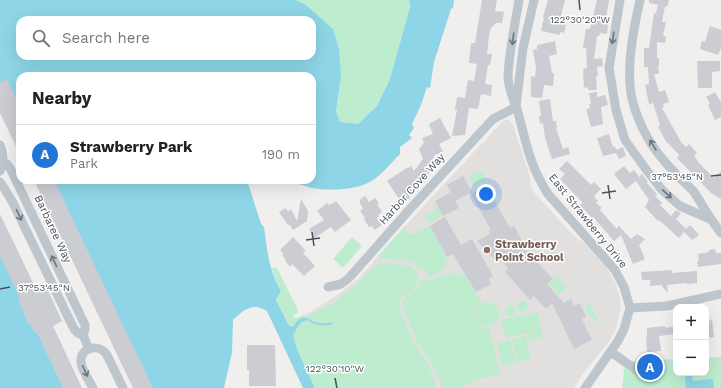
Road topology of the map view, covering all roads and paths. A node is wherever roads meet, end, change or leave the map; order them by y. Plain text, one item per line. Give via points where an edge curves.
1 (519, 0) edge
2 (534, 0) edge
3 (620, 0) edge
4 (640, 0) edge
5 (516, 107) junction
6 (0, 145) edge
7 (1, 164) edge
8 (16, 181) edge
9 (0, 182) edge
10 (18, 184) edge
11 (710, 219) junction
12 (721, 233) edge
13 (328, 287) dead end
14 (721, 294) edge
15 (630, 308) junction
16 (83, 335) junction
17 (89, 349) junction
18 (611, 352) junction
19 (641, 373) dead end
20 (93, 388) edge
21 (123, 388) edge
22 (585, 388) edge

1 -> 5 street, East Strawberry Drive via 508,77
2 - 5 street, East Strawberry Drive via 523,48
3 -> 11 street via 609,68 616,110 625,140 662,190 680,206
11 -> 4 street via 693,191 656,150 643,129 635,107 630,86 630,61
5 - 13 street, Harbor Cove Way via 494,119 349,278 341,284
5 - 15 street, East Strawberry Drive via 539,181 615,270 624,287
6 - 7 street via 3,152
8 -> 7 street, Barbaree Way via 11,170
9 -> 16 street, Barbaree Way via 12,201 74,329
16 -> 10 street, Barbaree Way via 84,325
11 - 12 street
14 - 15 street via 667,306
15 - 18 street via 624,329
16 - 17 street, Barbaree Way
17 -> 20 street via 82,356 82,364
17 - 21 street via 97,347 104,351
18 - 19 street
18 - 22 street

